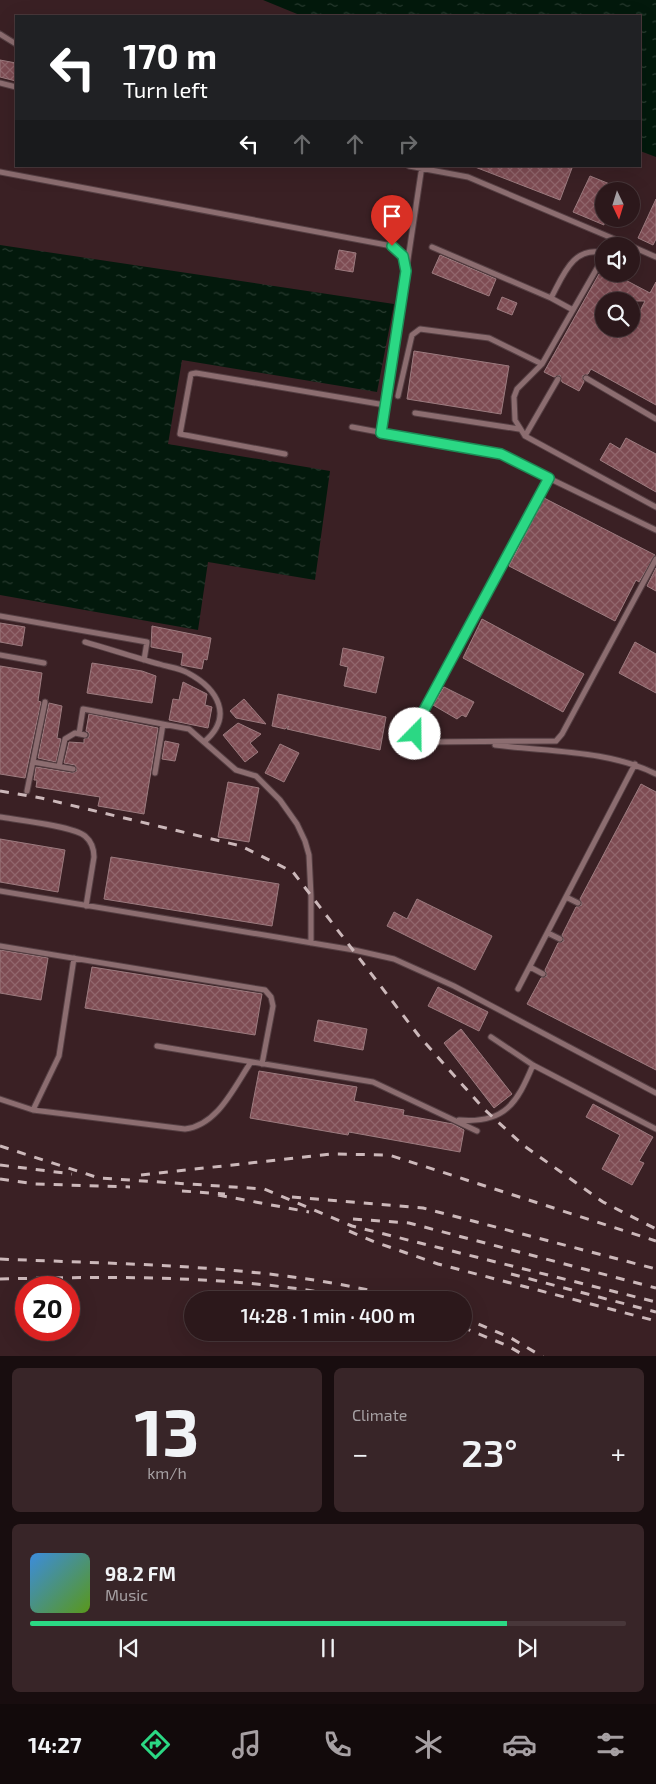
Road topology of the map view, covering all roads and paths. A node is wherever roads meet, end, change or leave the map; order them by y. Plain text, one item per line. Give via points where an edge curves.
1 (0, 34) edge
2 (15, 43) edge
3 (0, 83) edge
4 (15, 87) edge
5 (422, 167) edge
6 (0, 172) edge
7 (609, 237) edge
8 (432, 248) dead end
9 (640, 250) edge
10 (595, 252) edge
11 (656, 257) edge
12 (595, 270) edge
13 (406, 271) junction
14 (551, 298) junction
15 (573, 310) junction
16 (542, 364) junction
17 (586, 378) dead end
18 (558, 379) dead end
19 (398, 396) dead end
20 (385, 406) junction
21 (415, 413) dead end
22 (656, 418) edge
23 (352, 427) dead end
24 (519, 429) junction
25 (381, 433) junction
26 (526, 436) junction
27 (284, 454) dead end
28 (549, 478) junction
29 (656, 507) edge
30 (656, 530) edge
31 (656, 559) edge
32 (0, 616) edge
33 (85, 642) dead end
34 (0, 655) edge
35 (144, 660) junction
36 (44, 663) dead end
37 (45, 702) dead end
38 (163, 724) junction
39 (79, 734) junction
40 (85, 735) dead end
41 (204, 742) junction
42 (474, 743) junction
43 (33, 762) junction
44 (635, 764) junction
45 (59, 766) junction
46 (73, 769) dead end
47 (155, 773) dead end
48 (656, 774) edge
49 (27, 791) dead end
50 (0, 817) edge
51 (0, 891) edge
52 (566, 897) junction
53 (578, 903) dead end
54 (86, 906) junction
55 (548, 933) junction
56 (560, 939) dead end
57 (311, 943) junction
58 (0, 946) edge
59 (74, 958) junction
60 (530, 967) junction
61 (543, 974) dead end
62 (518, 989) dead end
63 (491, 1037) dead end
64 (158, 1046) dead end
65 (252, 1062) junction
66 (262, 1064) junction
67 (533, 1065) junction
68 (656, 1093) edge
69 (0, 1099) edge
70 (33, 1110) junction
71 (456, 1120) junction
72 (656, 1129) edge
73 (477, 1131) dead end

1 - 2 lane
3 - 4 lane
5 - 7 lane via 468,177
5 - 13 lane
6 - 13 lane via 384,243 398,250
8 - 14 lane
9 - 11 lane
10 - 14 lane via 588,251 572,261
12 - 15 lane
13 - 20 lane
14 - 15 lane
15 - 16 lane
16 - 19 lane via 489,338 420,329 412,335
16 - 24 lane via 517,389 514,397 515,420
17 - 22 lane
18 - 26 lane
20 - 25 lane
20 - 27 lane via 191,374 180,434
21 - 24 lane
23 - 25 lane
24 - 26 lane
25 - 28 lane via 501,454
26 - 29 lane
28 - 30 lane
28 - 42 lane via 415,727 416,736 422,741
31 - 42 lane via 559,738 551,742
32 - 35 lane via 146,642
33 - 35 lane
34 - 36 lane
35 - 41 lane via 188,673 217,698 221,716 219,725
37 - 43 lane
38 - 39 lane via 83,709
38 - 41 lane via 189,729
38 - 47 lane
39 - 40 lane
39 - 45 lane via 71,734 65,739
41 - 57 lane via 236,770 256,776 280,800 297,824 309,854
42 - 44 lane via 604,756
43 - 45 lane
43 - 49 lane
44 - 48 lane
44 - 52 lane
45 - 46 lane
50 - 54 lane via 72,830 86,837 94,850 94,857
51 - 54 lane
52 - 53 lane
52 - 55 lane
54 - 57 lane
55 - 56 lane
55 - 60 lane
57 - 68 lane via 402,963 454,986
58 - 59 lane
59 - 66 lane via 265,990 273,1006
59 - 70 lane via 59,1056
60 - 61 lane
60 - 62 lane
63 - 67 lane
64 - 65 lane
65 - 66 lane
65 - 70 lane via 215,1115 196,1127 185,1129
66 - 71 lane via 373,1082
67 - 71 lane via 521,1095 504,1111 482,1120
67 - 72 lane
69 - 70 lane
71 - 73 lane

